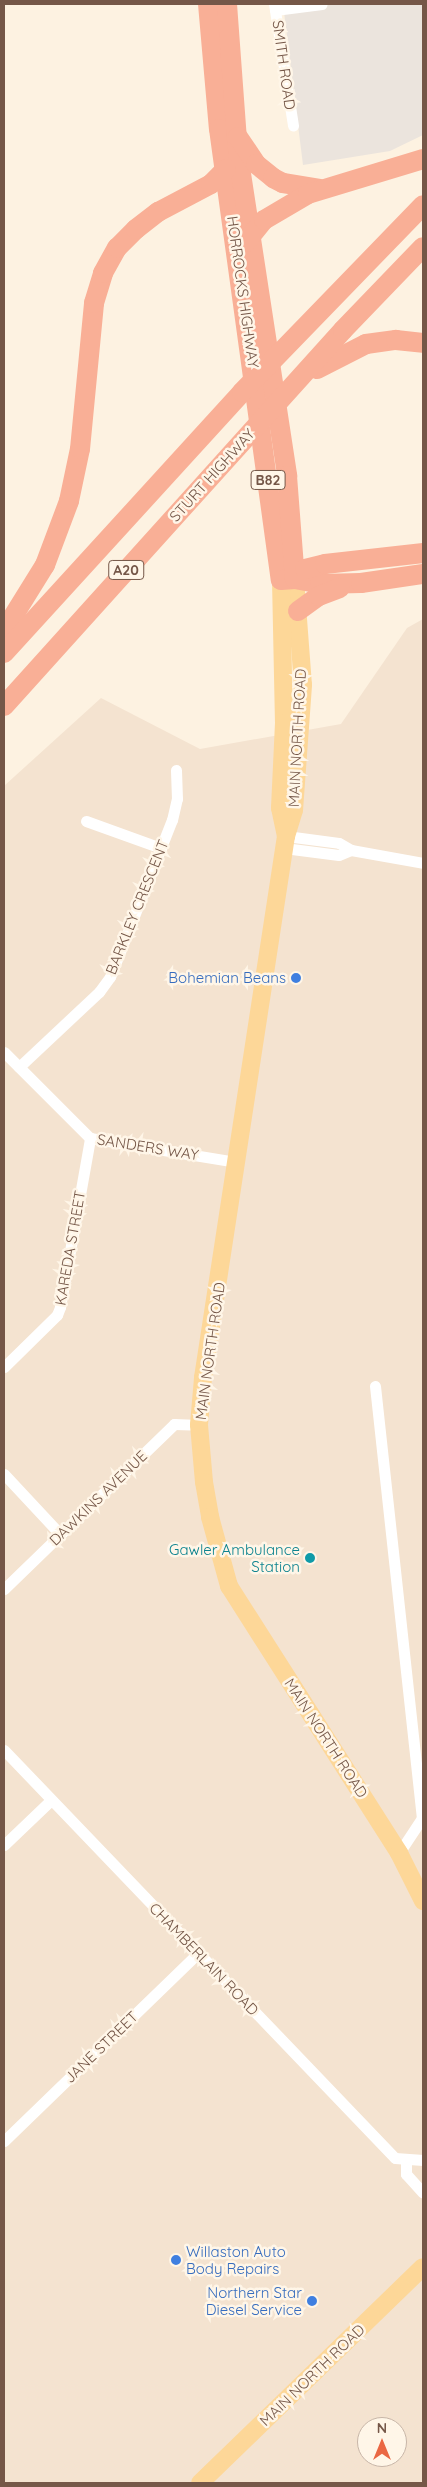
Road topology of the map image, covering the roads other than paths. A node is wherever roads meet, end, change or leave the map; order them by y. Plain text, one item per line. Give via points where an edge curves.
1 (208, 4) edge
2 (227, 4) edge
3 (322, 4) edge
4 (275, 7) edge
5 (293, 126) dead end
6 (236, 134) junction
7 (423, 159) edge
8 (226, 169) junction
9 (320, 189) junction
10 (230, 196) junction
11 (186, 199) junction
12 (423, 205) edge
13 (245, 211) junction
14 (251, 234) junction
15 (423, 247) edge
16 (239, 263) junction
17 (423, 343) edge
18 (290, 391) junction
19 (287, 476) junction
20 (423, 553) edge
21 (325, 564) junction
22 (423, 574) edge
23 (288, 579) junction
24 (361, 583) junction
25 (298, 611) junction
26 (4, 631) edge
27 (4, 653) edge
28 (4, 706) edge
29 (176, 770) dead end
30 (86, 821) dead end
31 (285, 842) junction
32 (161, 848) junction
33 (423, 863) edge
34 (4, 1052) edge
35 (18, 1067) junction
36 (90, 1138) junction
37 (237, 1162) junction
38 (4, 1367) edge
39 (375, 1386) dead end
40 (199, 1425) junction
41 (4, 1474) edge
42 (60, 1534) junction
43 (4, 1589) edge
44 (4, 1750) edge
45 (50, 1801) junction
46 (4, 1845) edge
47 (399, 1852) junction
48 (423, 1901) edge
49 (198, 1953) junction
50 (4, 2141) edge
51 (423, 2160) edge
52 (406, 2161) junction
53 (423, 2193) edge
54 (423, 2267) edge
55 (200, 2483) edge

1 - 8 highway, HORROCKS HIGHWAY / B82
2 - 6 highway, HORROCKS HIGHWAY / B82
3 - 4 street
4 - 5 street, SMITH ROAD
6 - 9 highway via 256,164 273,178 290,185
6 - 13 highway, HORROCKS HIGHWAY / B82
7 - 9 highway
8 - 10 highway, HORROCKS HIGHWAY / B82
8 - 11 highway via 211,184
9 - 14 highway via 284,206
10 - 11 highway
10 - 13 highway
10 - 16 highway, HORROCKS HIGHWAY / B82
11 - 26 highway via 158,212 136,229 118,248 102,273 94,304 80,449 69,501 45,564
12 - 27 highway, A20 via 285,346
13 - 14 highway, HORROCKS HIGHWAY / B82
14 - 16 highway
14 - 19 highway, HORROCKS HIGHWAY / B82
15 - 18 highway, STURT HIGHWAY / A20 via 342,330
16 - 23 highway, HORROCKS HIGHWAY / B82
17 - 18 highway via 382,340 350,350
18 - 28 highway, STURT HIGHWAY / A20
19 - 21 highway via 300,533 311,554
19 - 23 highway, HORROCKS HIGHWAY / B82
20 - 21 highway
21 - 23 highway via 305,569
22 - 24 highway
23 - 24 highway via 310,584
23 - 25 main road, MAIN NORTH ROAD
23 - 31 main road, MAIN NORTH ROAD via 280,808
24 - 25 highway via 319,596
25 - 31 main road, MAIN NORTH ROAD via 303,693 294,810
29 - 32 street, BARKLEY CRESCENT via 177,799
30 - 32 street
31 - 33 street via 339,843 350,850
31 - 37 main road, MAIN NORTH ROAD
32 - 35 street, BARKLEY CRESCENT via 110,977 99,992
34 - 35 street, SANDERS WAY
35 - 36 street, SANDERS WAY
36 - 37 street, SANDERS WAY
36 - 38 street, KAREDA STREET via 57,1315
37 - 40 main road, MAIN NORTH ROAD via 203,1378
39 - 47 street via 422,1818
40 - 42 street, DAWKINS AVENUE via 174,1424
40 - 47 main road, MAIN NORTH ROAD via 210,1517 229,1586
41 - 42 street
42 - 43 street, DAWKINS AVENUE
44 - 45 street, CHAMBERLAIN ROAD
45 - 46 street
45 - 49 street, CHAMBERLAIN ROAD
47 - 48 main road, MAIN NORTH ROAD
49 - 50 street, JANE STREET
49 - 52 street, CHAMBERLAIN ROAD via 395,2158
51 - 52 street
52 - 53 street via 406,2174
54 - 55 main road, MAIN NORTH ROAD

